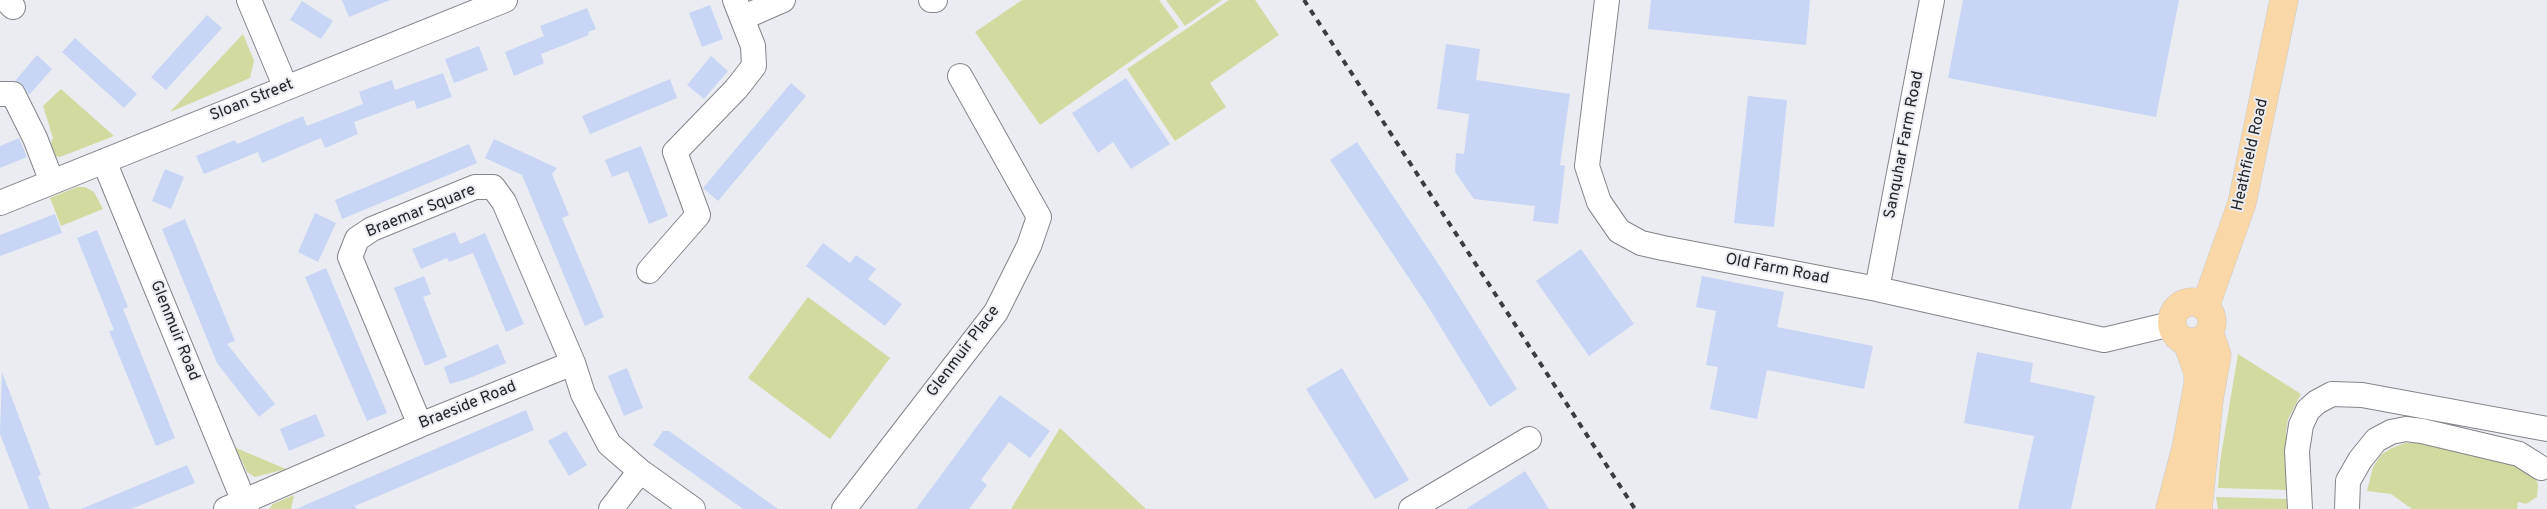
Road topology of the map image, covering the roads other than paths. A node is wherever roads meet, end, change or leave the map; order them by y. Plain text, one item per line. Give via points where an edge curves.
1 (250, 0) edge
2 (505, 0) edge
3 (783, 0) edge
4 (930, 0) edge
5 (936, 0) edge
6 (1608, 0) edge
7 (1932, 0) edge
8 (2284, 0) edge
9 (738, 9) edge
10 (960, 76) dead end
11 (286, 88) junction
12 (0, 94) edge
13 (104, 161) junction
14 (52, 182) junction
15 (0, 203) edge
16 (648, 272) dead end
17 (1877, 289) junction
18 (2193, 326) junction
19 (573, 363) junction
20 (420, 425) junction
21 (2547, 429) edge
22 (1529, 440) dead end
23 (2541, 468) dead end
24 (640, 470) junction
25 (239, 506) edge
26 (611, 509) edge
27 (693, 509) edge
28 (844, 509) edge
29 (1411, 509) edge
30 (2170, 509) edge
31 (2198, 509) edge
32 (2300, 509) edge
33 (2347, 509) edge

1 - 11 street
2 - 11 street, Sloan Street
3 - 9 street
4 - 5 street
6 - 17 street, Old Farm Road via 1587,166 1599,202 1619,231 1641,243
7 - 17 street, Sanquhar Farm Road
8 - 18 main road, Heathfield Road via 2242,203
9 - 16 street via 753,46 754,66 675,152 698,215
10 - 28 street, Glenmuir Place via 1039,217 1029,246 996,312
11 - 13 street, Sloan Street
12 - 14 street via 13,94
13 - 14 street, Sloan Street
13 - 25 street, Glenmuir Road
14 - 15 street, Sloan Street
17 - 18 street, Old Farm Road via 2104,340
18 - 30 main road via 2198,384
18 - 31 main road via 2216,355
19 - 20 street, Braeside Road
19 - 20 street, Braemar Square via 504,202 493,187 475,187 372,229 357,239 350,257
19 - 24 street via 583,394 609,444
20 - 25 street, Braeside Road
21 - 32 street via 2362,395 2332,394 2308,410 2301,425 2297,451
22 - 29 street
23 - 33 street via 2518,454 2498,449 2422,431 2406,429 2391,432 2376,440 2348,481
24 - 26 street
24 - 27 street

